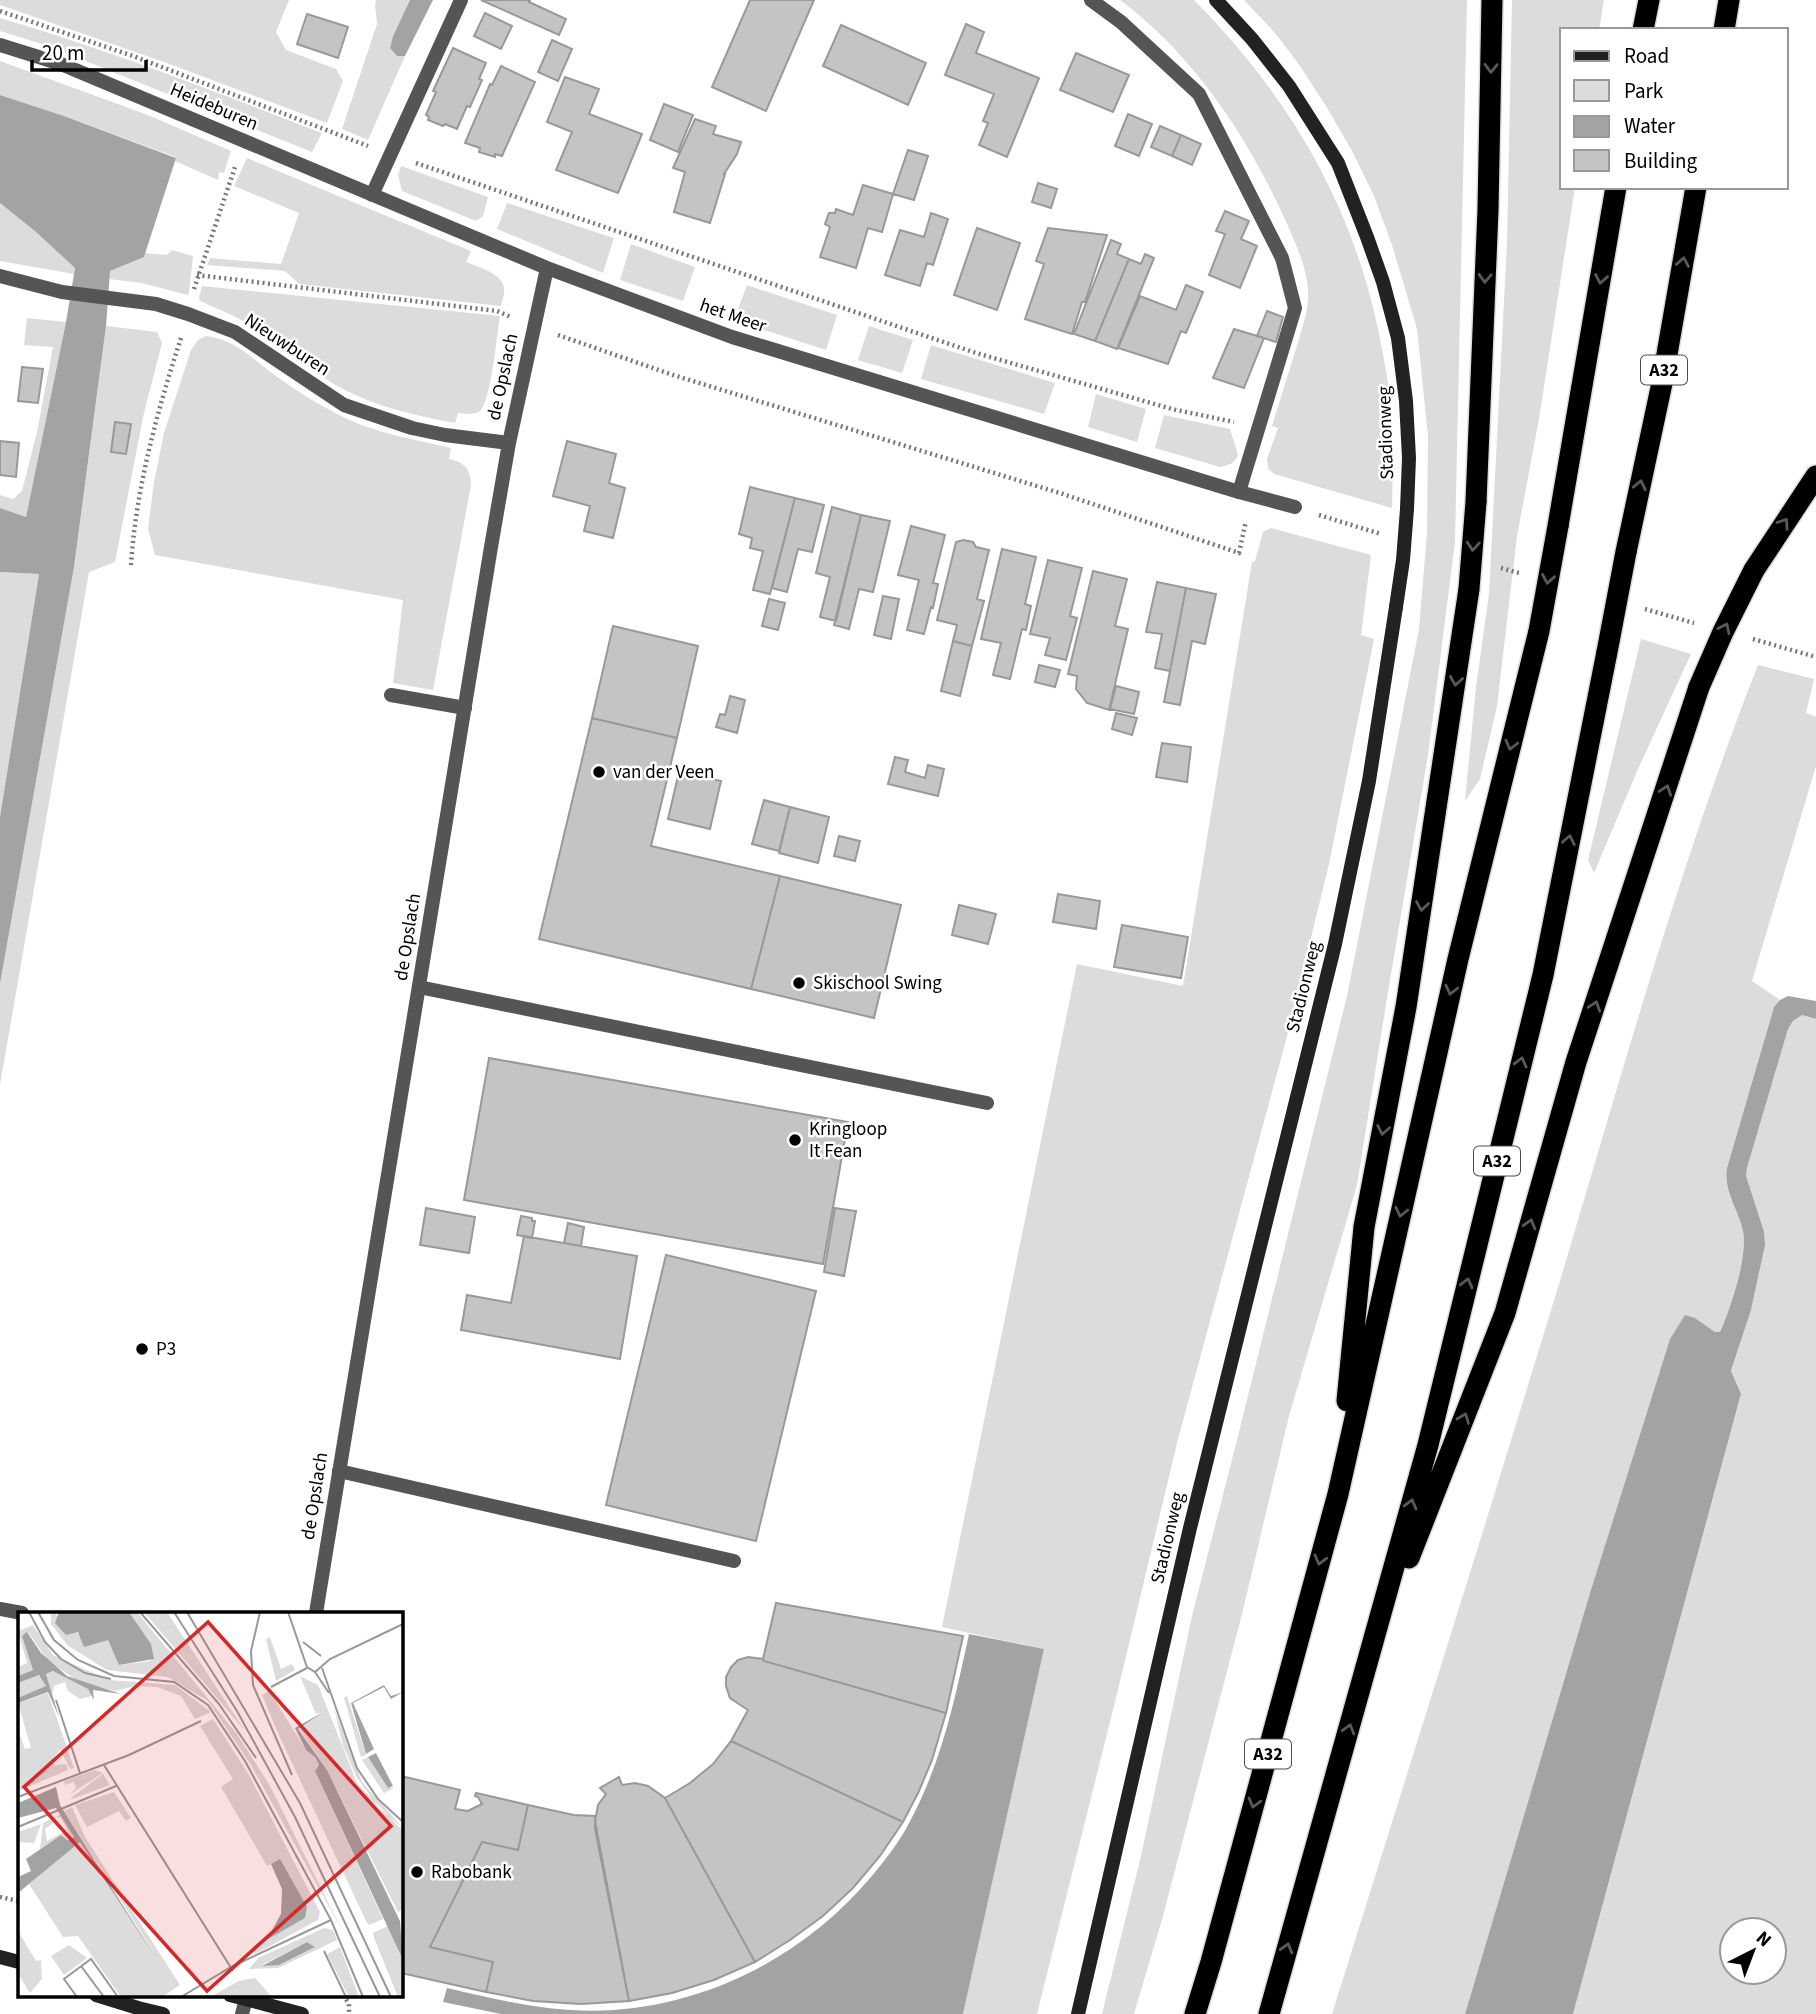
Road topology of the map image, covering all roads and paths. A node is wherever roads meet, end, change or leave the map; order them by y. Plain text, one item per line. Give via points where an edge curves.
1 (461, 0) edge
2 (1091, 0) edge
3 (1216, 0) edge
4 (1492, 0) edge
5 (1648, 0) edge
6 (1729, 0) edge
7 (0, 12) edge
8 (1643, 28) edge
9 (1724, 28) edge
10 (0, 45) edge
11 (391, 155) junction
12 (1616, 189) edge
13 (1696, 189) edge
14 (372, 195) junction
15 (547, 268) junction
16 (197, 275) dead end
17 (0, 276) edge
18 (533, 327) junction
19 (1259, 428) junction
20 (509, 443) junction
21 (1816, 476) edge
22 (1245, 494) junction
23 (1295, 508) dead end
24 (391, 695) dead end
25 (465, 708) junction
26 (419, 987) junction
27 (987, 1103) dead end
28 (339, 1471) junction
29 (1338, 1494) junction
30 (734, 1561) dead end
31 (0, 1609) edge
32 (18, 1612) edge
33 (316, 1612) edge
34 (1367, 1664) junction
35 (0, 1897) edge
36 (18, 1901) edge
37 (0, 1958) edge
38 (18, 1962) edge
39 (99, 1996) edge
40 (344, 1996) edge
41 (246, 1997) edge
42 (163, 2014) edge
43 (242, 2014) edge
44 (302, 2014) edge
45 (349, 2014) edge
46 (1078, 2014) edge
47 (1195, 2014) edge
48 (1269, 2014) edge

1 - 11 street
2 - 19 street via 1199,94 1282,258 1295,307
3 - 46 main road, Stadionweg, bridge via 1296,97 1338,163 1367,237 1398,338 1408,435 1407,509 1369,781 1335,944 1190,1528
4 -> 29 highway, A32, bridge via 1476,502 1466,613 1406,1007 1364,1227
5 - 8 highway
6 - 9 highway
7 - 11 path via 133,56
10 - 14 street, Heideburen via 61,64
11 - 14 street
11 - 19 path via 976,353 1172,409
12 -> 29 highway, A32, bridge via 1539,631 1458,959
34 -> 13 highway, A32, bridge via 1428,1446 1539,989 1662,383
14 - 15 street, het Meer
15 - 18 street, de Opslach
15 - 22 street, het Meer via 732,337
16 - 18 path via 497,311
17 - 20 street, Nieuwburen via 62,292 156,304 235,332 344,405 412,428
18 - 20 street, de Opslach
18 - 22 path via 1239,552
19 - 22 street
20 - 25 street, de Opslach
34 -> 21 highway, A32, bridge via 1505,1313 1576,1062 1699,687 1754,570
22 - 23 street, het Meer
24 - 25 street
25 - 26 street, de Opslach
26 - 27 street
26 - 28 street, de Opslach
28 - 30 street
28 - 33 street, de Opslach
29 -> 47 highway, A32
31 - 32 street
48 -> 34 highway, A32
35 - 36 path
37 - 38 main road
39 - 42 main road
40 - 45 path
41 - 43 street
41 - 44 main road

